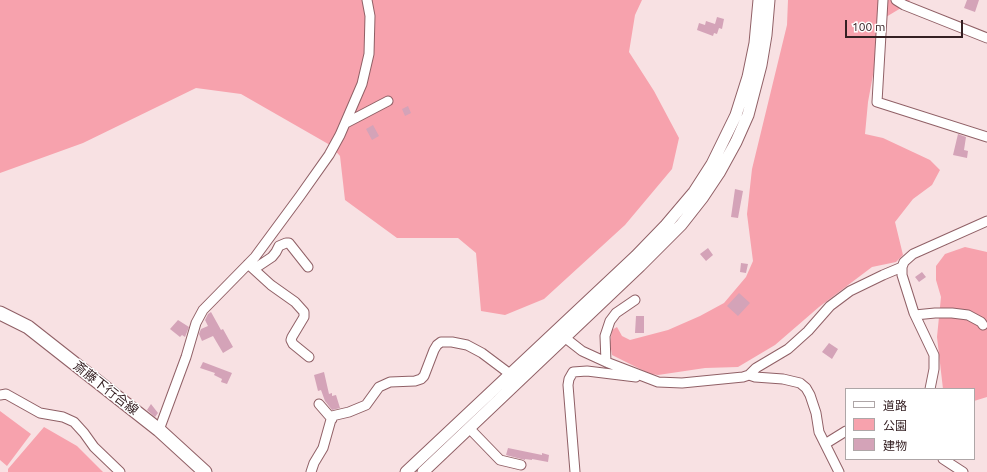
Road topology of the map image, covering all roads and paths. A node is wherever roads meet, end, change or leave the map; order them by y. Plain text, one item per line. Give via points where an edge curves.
1 (367, 0) edge
2 (759, 0) edge
3 (769, 0) edge
4 (883, 0) edge
5 (896, 0) edge
6 (987, 38) edge
7 (388, 101) dead end
8 (346, 122) junction
9 (987, 137) edge
10 (987, 221) edge
11 (251, 266) junction
12 (902, 267) junction
13 (308, 268) dead end
14 (635, 300) dead end
15 (0, 313) edge
16 (915, 315) junction
17 (983, 325) dead end
18 (561, 334) junction
19 (309, 357) dead end
20 (606, 362) junction
21 (510, 374) junction
22 (641, 375) junction
23 (749, 375) junction
24 (930, 388) edge
25 (0, 395) edge
26 (319, 404) dead end
27 (332, 419) junction
28 (469, 428) junction
29 (159, 430) junction
30 (845, 432) edge
31 (825, 444) junction
32 (944, 460) edge
33 (521, 464) dead end
34 (120, 472) edge
35 (205, 472) edge
36 (311, 472) edge
37 (406, 472) edge
38 (423, 472) edge
39 (575, 472) edge
40 (839, 472) edge
41 (963, 472) edge

1 - 8 street via 370,16 369,54 362,84
2 - 18 street via 755,43 748,77 736,115 712,164 694,192 666,225
3 - 18 street via 766,35 756,89 736,142 719,173 681,225 640,266
4 - 9 street via 877,102
5 - 6 street
7 - 8 street
8 - 11 street via 325,161
10 - 12 street via 913,254
11 - 13 street via 272,257 279,246 286,243
11 - 19 street via 304,312 304,317 291,340
11 - 29 street via 203,310 196,323
12 - 16 street via 902,275
12 - 23 street via 845,295 830,306 788,349
14 - 20 street via 616,313 610,321 605,336
15 - 29 main road, 斎藤下行合線 via 28,327
16 - 17 street via 968,315
16 - 24 street via 934,355
18 - 20 street via 582,351
18 - 21 street
18 - 28 street
20 - 22 street
21 - 27 street via 467,345 441,342 434,350 421,379 390,382 380,387 366,405 332,416
21 - 37 street
22 - 23 street via 658,382 675,384
22 - 39 street via 637,377 587,371 573,372 568,385
23 - 31 street via 783,379 800,383 806,388
25 - 34 street via 6,394 40,413 63,417 74,422 94,447
26 - 27 street
27 - 36 street via 323,448
28 - 33 street via 500,460
28 - 38 street
29 - 35 main road, 斎藤下行合線
30 - 31 street
31 - 40 street
32 - 41 street

